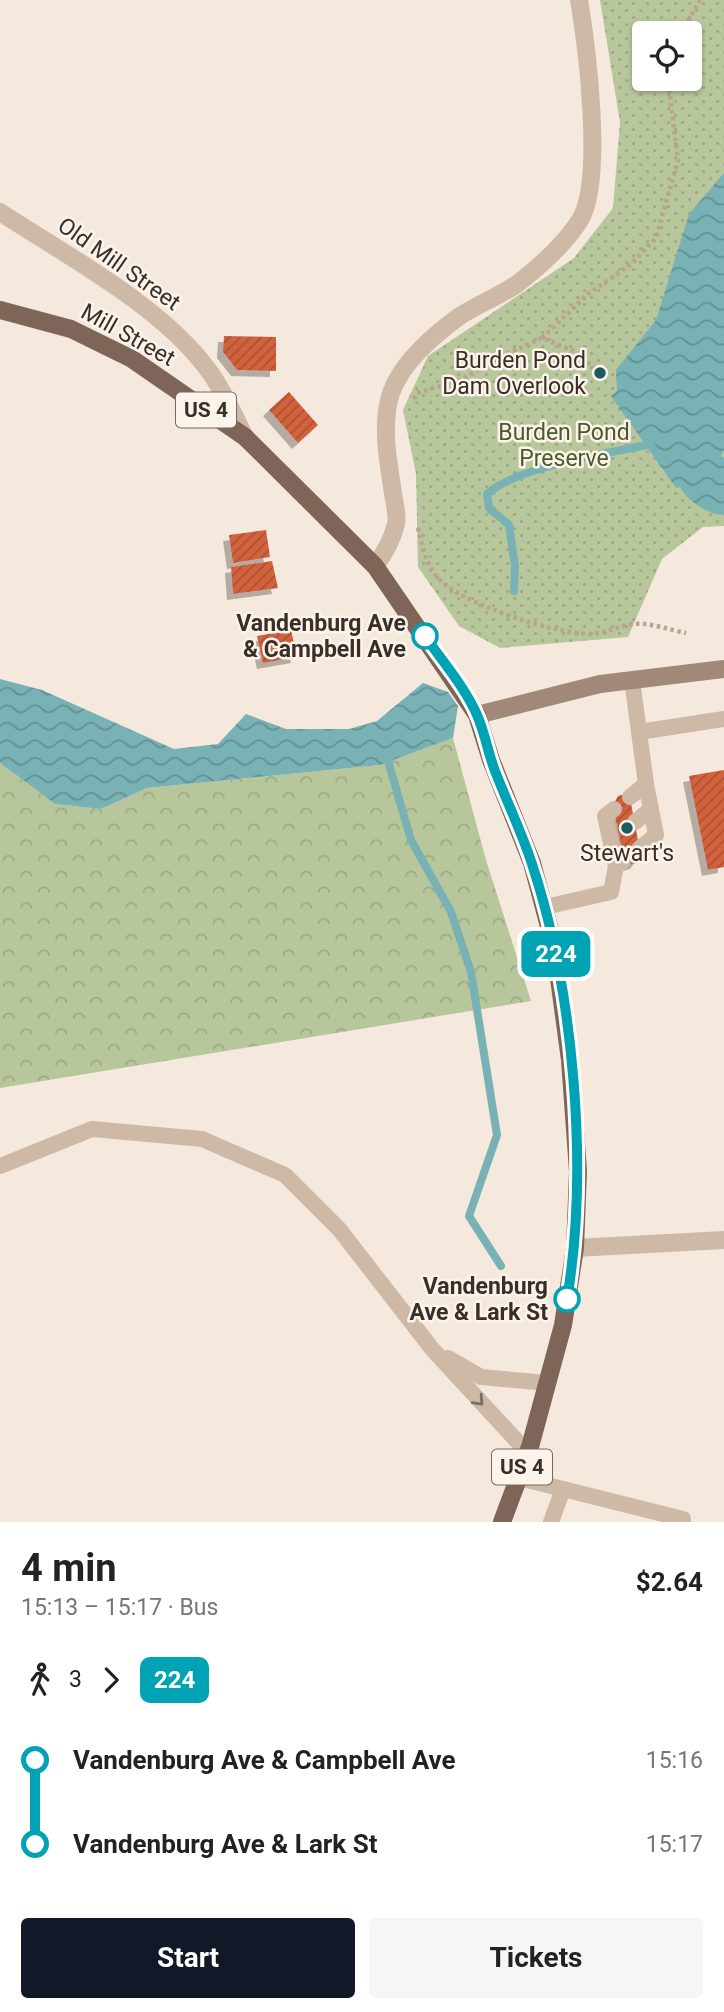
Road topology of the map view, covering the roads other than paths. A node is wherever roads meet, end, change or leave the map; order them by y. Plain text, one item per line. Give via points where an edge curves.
1 (579, 0) edge
2 (0, 212) edge
3 (0, 310) edge
4 (246, 437) junction
5 (375, 566) junction
6 (724, 669) edge
7 (632, 680) junction
8 (477, 715) junction
9 (724, 719) edge
10 (639, 732) junction
11 (646, 783) junction
12 (630, 797) dead end
13 (614, 809) dead end
14 (651, 809) junction
15 (635, 822) dead end
16 (639, 849) dead end
17 (545, 907) junction
18 (0, 1166) edge
19 (724, 1240) edge
20 (575, 1248) junction
21 (433, 1350) junction
22 (547, 1383) junction
23 (528, 1453) junction
24 (519, 1478) junction
25 (563, 1489) junction
26 (502, 1522) edge
27 (551, 1522) edge
28 (682, 1522) edge

1 - 5 street via 592,160 590,190 581,218 516,285 471,309 416,354 392,392 386,425 397,521 387,550
2 - 4 street, Old Mill Street via 149,311 176,335 210,372
3 - 4 main road, Mill Street / US 4 via 71,329 132,359
4 - 5 main road, Mill Street / US 4
5 - 8 main road, US 4
6 - 7 street
7 - 8 street
7 - 10 lane
8 - 17 main road, US 4
9 - 10 lane
10 - 11 lane
11 - 12 lane
11 - 14 lane
13 - 17 lane via 605,817 620,863 611,892
14 - 15 lane
14 - 16 lane via 656,835
17 - 20 main road, US 4 via 570,1060 578,1171
18 - 21 lane via 92,1129 202,1139 285,1175 339,1229
19 - 20 street
20 - 22 main road, US 4 via 563,1325
21 - 22 lane via 481,1377
21 -> 23 lane
22 - 23 main road, US 4
23 - 24 main road, US 4
24 - 25 lane
24 - 26 main road, US 4
25 - 27 lane
25 - 28 lane

